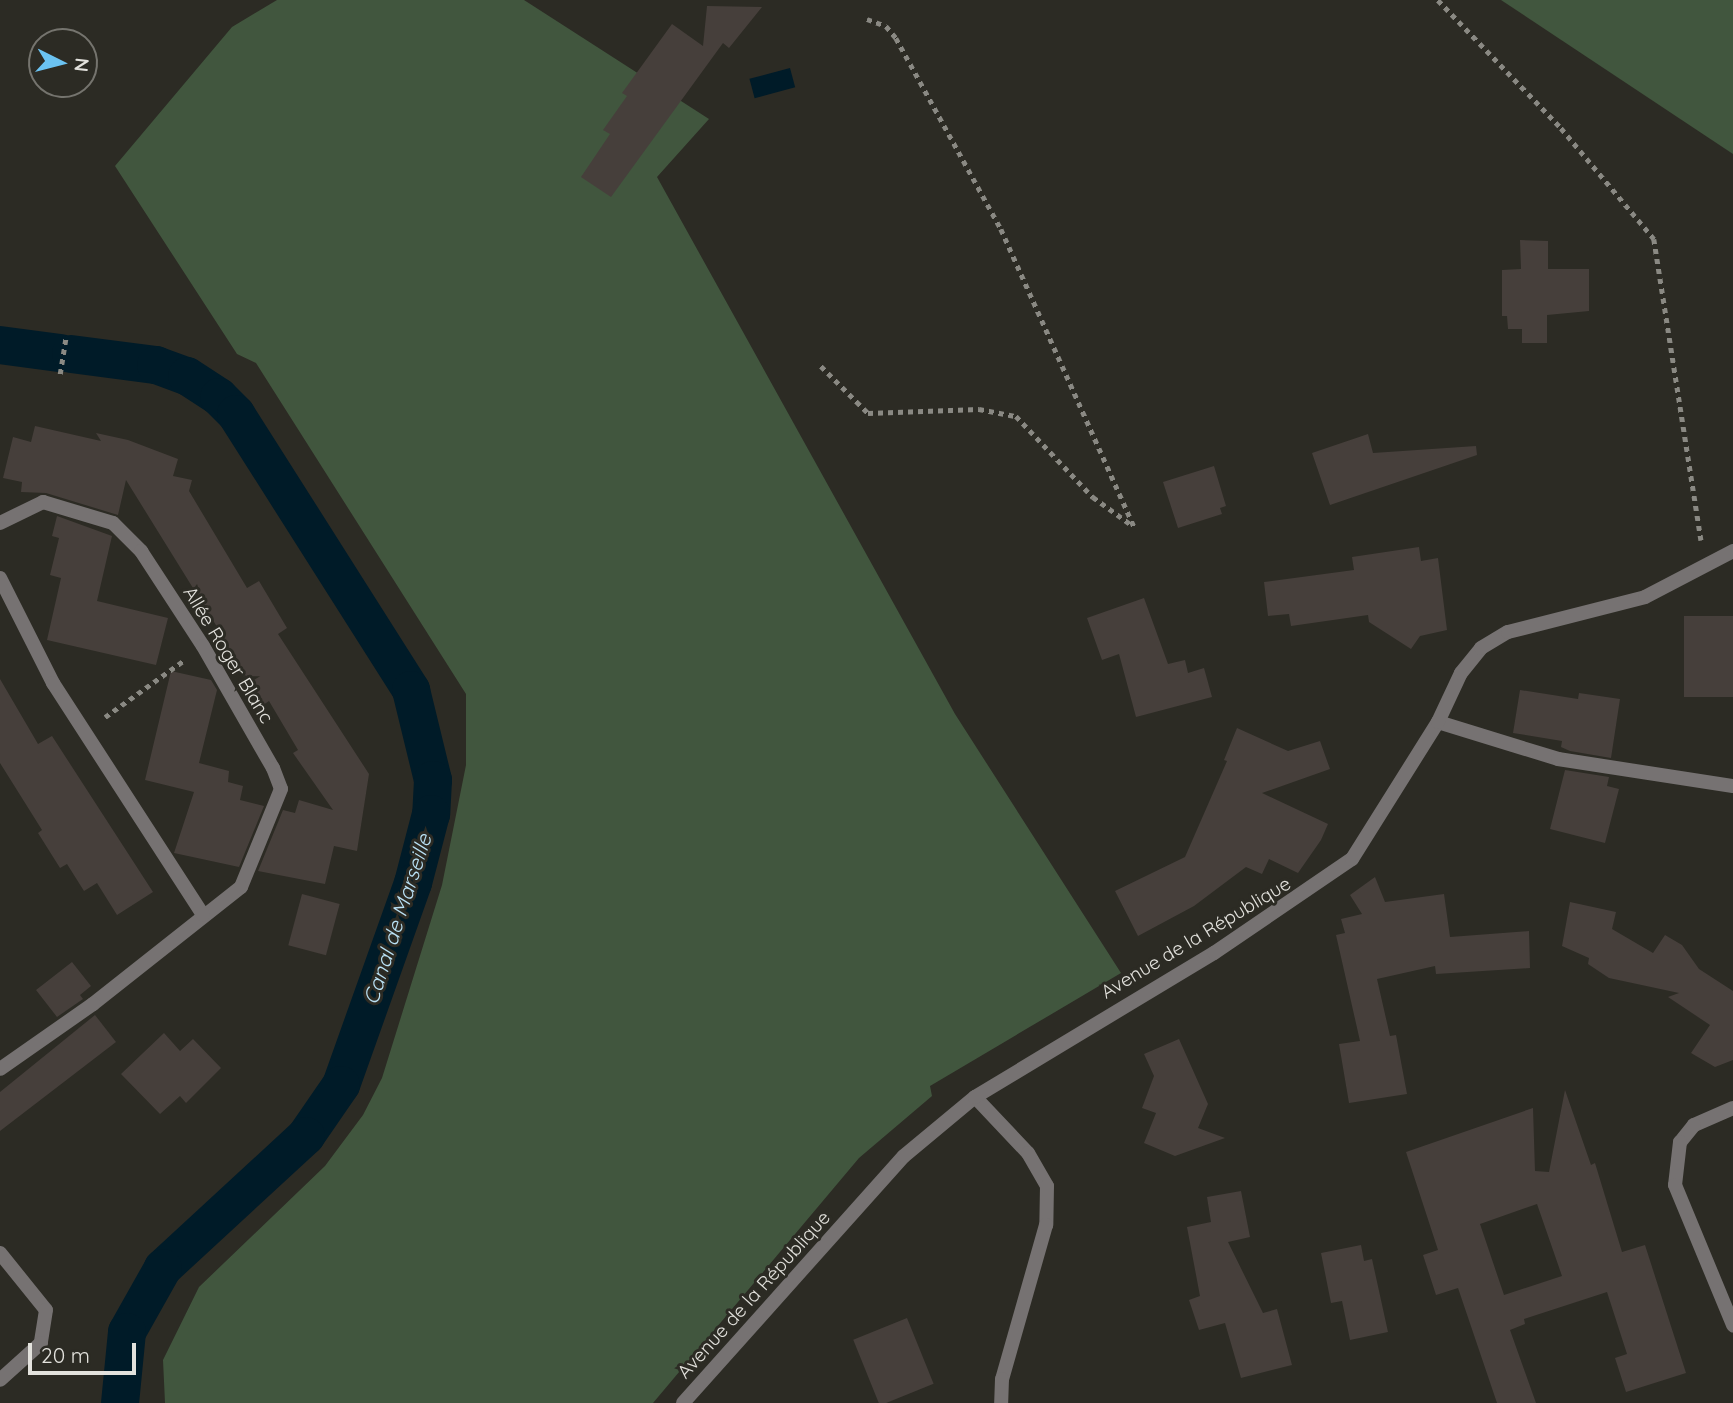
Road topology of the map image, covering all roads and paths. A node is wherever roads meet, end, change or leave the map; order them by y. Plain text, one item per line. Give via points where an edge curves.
1 (1438, 0) edge
2 (867, 19) dead end
3 (66, 335) dead end
4 (821, 366) dead end
5 (60, 374) dead end
6 (0, 523) edge
7 (1733, 551) edge
8 (1705, 565) junction
9 (0, 578) edge
10 (204, 646) junction
11 (1438, 722) junction
12 (87, 730) junction
13 (1733, 786) edge
14 (203, 915) junction
15 (0, 1069) edge
16 (975, 1097) junction
17 (1733, 1108) edge
18 (0, 1253) edge
19 (1733, 1325) edge
20 (0, 1380) edge
21 (682, 1403) edge
22 (1001, 1403) edge

1 - 8 path via 1561,128 1654,239
2 - 4 path via 886,26 896,38 1001,229 1134,527 1093,497 1016,416 979,409 868,413
3 - 5 path
6 - 10 street, Allée Roger Blanc via 43,502 113,523 141,551
7 - 8 street, Avenue de la République
8 - 11 street, Avenue de la République via 1645,597 1508,632 1481,648 1461,673
9 - 12 street via 53,682
10 - 12 path
10 - 14 street, Allée Roger Blanc via 281,789 242,887
11 - 13 street via 1558,759
11 - 16 street, Avenue de la République via 1352,859 1214,953
12 - 14 street
14 - 15 street, Allée Roger Blanc via 93,1004
16 - 21 street, Avenue de la République via 904,1156
16 - 22 street via 1028,1153 1047,1186 1046,1225 1002,1379
17 - 19 street via 1694,1125 1680,1142 1675,1185
18 - 20 street via 46,1310 41,1343

